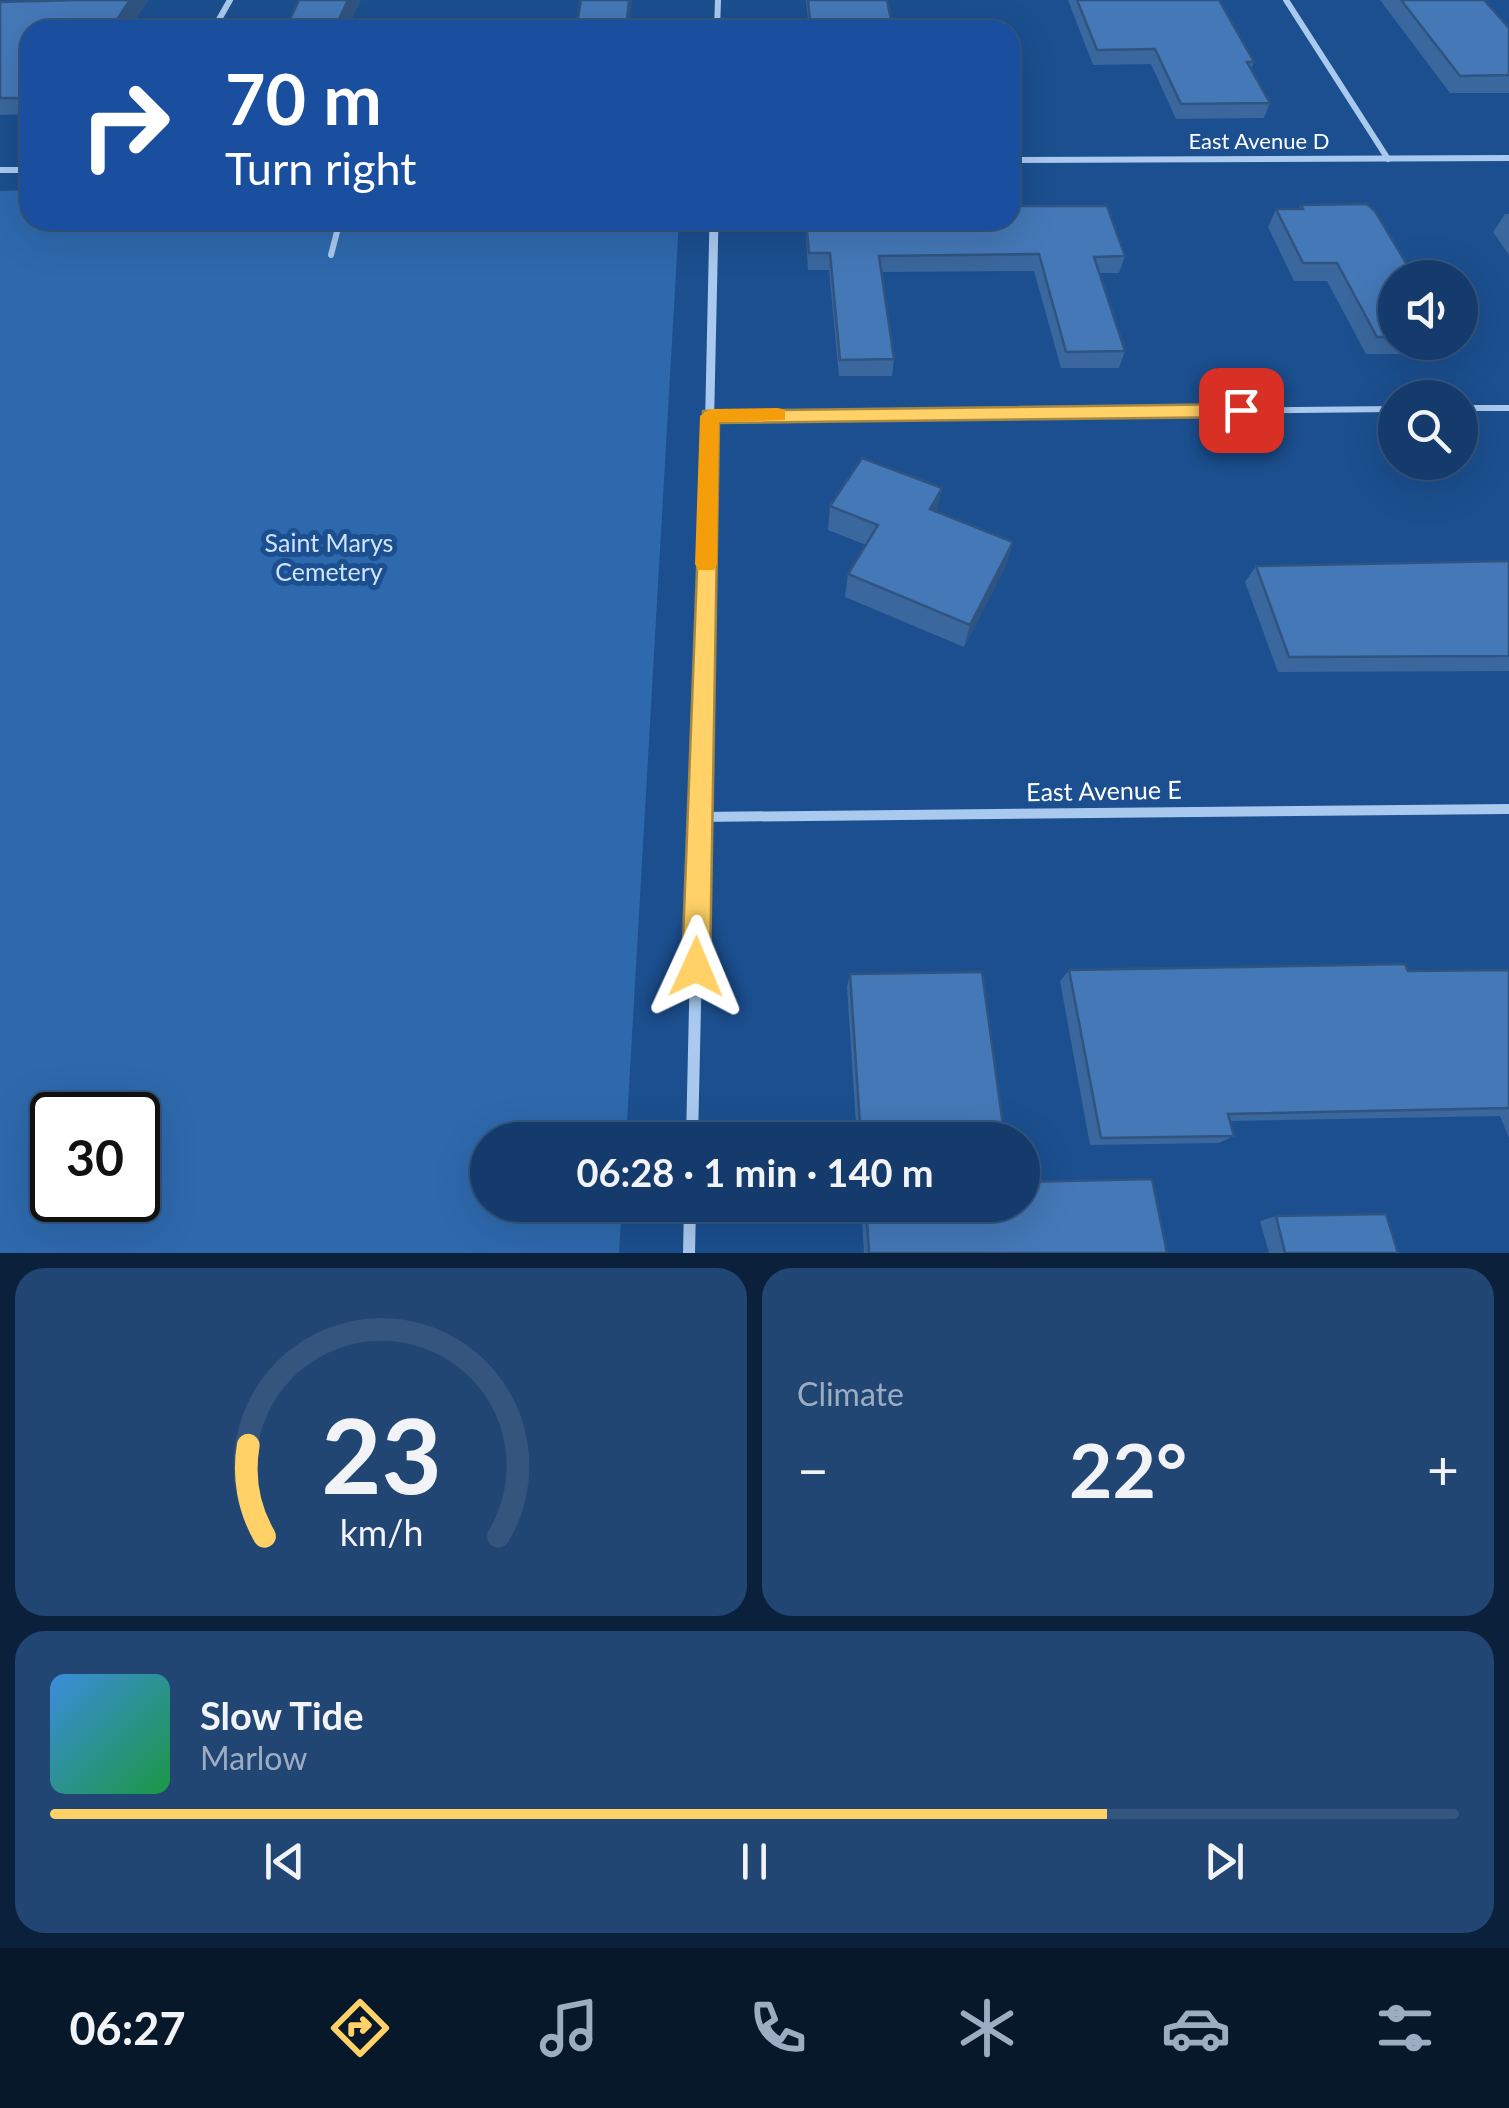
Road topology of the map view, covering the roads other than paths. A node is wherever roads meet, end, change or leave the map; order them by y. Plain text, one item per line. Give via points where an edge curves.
1 (1286, 0) edge
2 (1388, 158) junction
3 (1509, 158) edge
4 (1020, 160) edge
5 (337, 230) edge
6 (714, 230) edge
7 (331, 255) dead end
8 (1478, 408) edge
9 (1509, 408) edge
10 (1378, 409) edge
11 (710, 416) junction
12 (1509, 809) edge
13 (700, 817) junction
14 (692, 1122) edge
15 (690, 1222) edge
16 (689, 1253) edge

1 - 2 street
2 - 3 street, East Avenue D
2 - 4 street, East Avenue D
5 - 7 lane
6 - 11 street
8 - 9 lane
10 - 11 lane
11 - 13 street
12 - 13 street, East Avenue E
13 - 14 street
15 - 16 street

